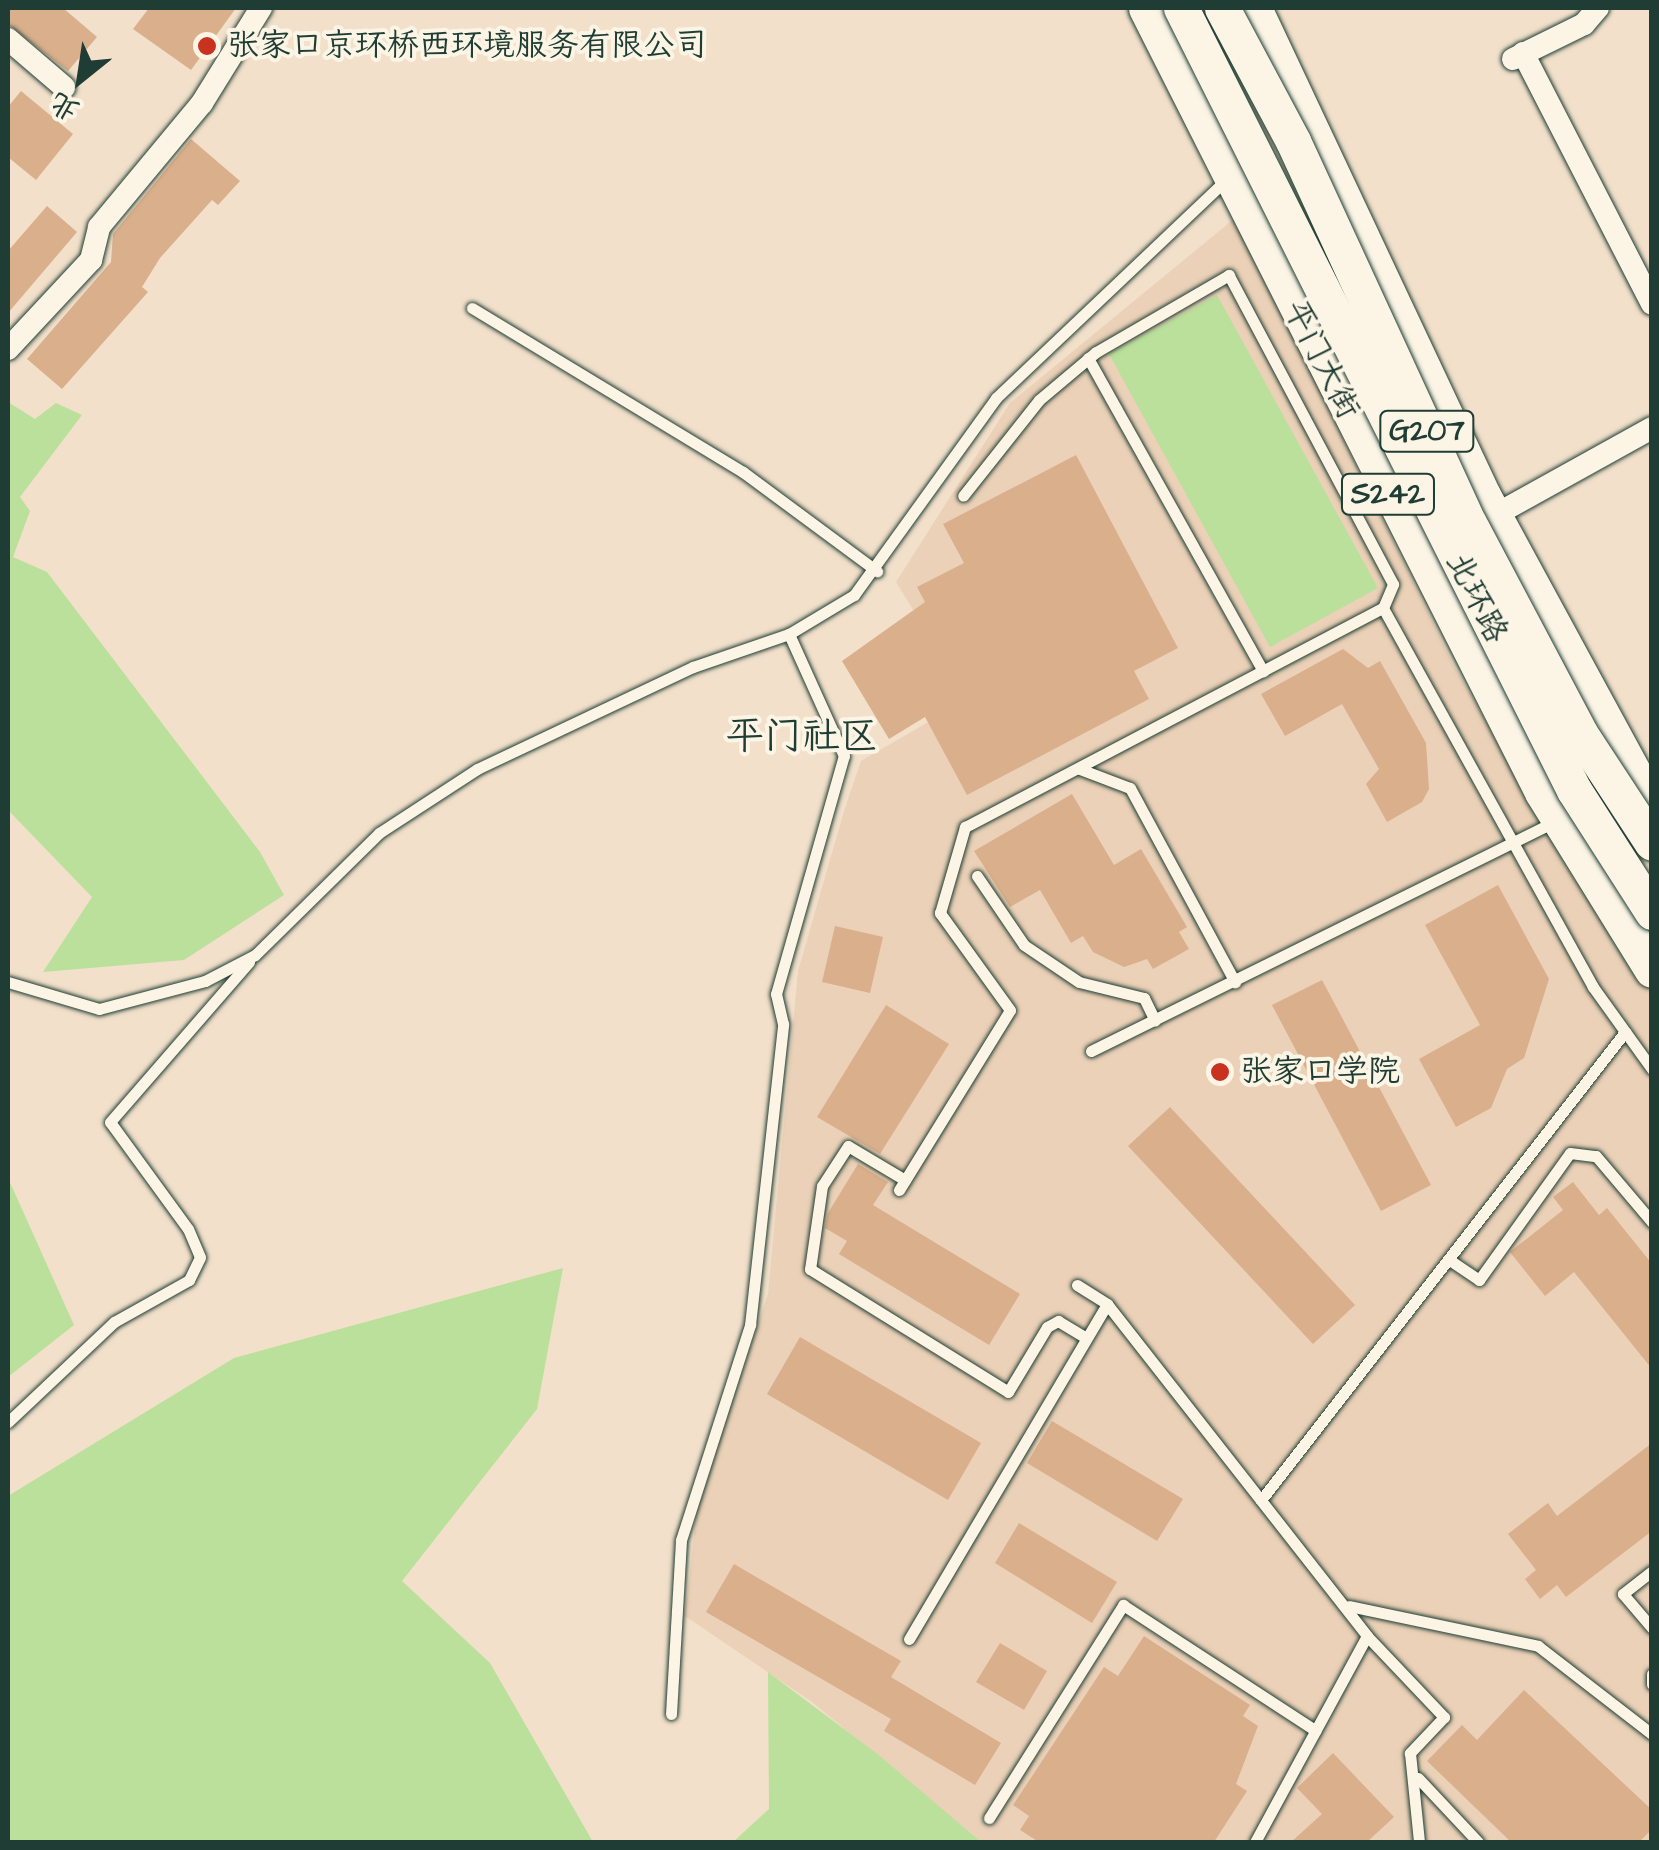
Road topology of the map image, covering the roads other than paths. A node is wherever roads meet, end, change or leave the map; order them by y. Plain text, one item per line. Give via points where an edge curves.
1 (261, 8) edge
2 (1146, 8) edge
3 (1181, 8) edge
4 (1222, 8) edge
5 (1254, 8) edge
6 (1598, 8) edge
7 (8, 40) edge
8 (64, 88) dead end
9 (1232, 175) junction
10 (1351, 205) junction
11 (1264, 246) junction
12 (1652, 304) edge
13 (472, 308) dead end
14 (8, 349) edge
15 (1088, 358) junction
16 (1652, 428) edge
17 (964, 496) dead end
18 (1494, 516) junction
19 (876, 570) junction
20 (1383, 608) junction
21 (789, 634) junction
22 (1263, 671) junction
23 (1078, 768) junction
24 (1648, 798) edge
25 (1562, 826) junction
26 (1652, 843) edge
27 (1515, 846) junction
28 (976, 876) dead end
29 (1652, 912) edge
30 (255, 955) junction
31 (1652, 970) edge
32 (8, 982) edge
33 (1235, 982) junction
34 (1155, 1021) junction
35 (1625, 1032) junction
36 (1091, 1051) dead end
37 (1652, 1069) edge
38 (1652, 1222) edge
39 (1451, 1260) junction
40 (1077, 1285) dead end
41 (1106, 1304) junction
42 (1086, 1338) junction
43 (8, 1422) edge
44 (1261, 1500) junction
45 (1652, 1571) edge
46 (1349, 1606) junction
47 (1652, 1628) edge
48 (1367, 1636) junction
49 (910, 1639) dead end
50 (1652, 1674) edge
51 (1652, 1684) edge
52 (671, 1714) dead end
53 (1316, 1730) junction
54 (1652, 1734) edge
55 (1418, 1778) junction
56 (989, 1818) dead end
57 (1255, 1842) edge
58 (1419, 1842) edge
59 (1478, 1842) edge

1 - 14 street via 202,103 98,227 90,260
2 - 9 main road, 平门大街 / S242
3 - 29 main road, 北环路 / G207, bridge via 1264,159 1538,720
4 - 26 main road, 北环路 / G207, bridge via 1293,141 1478,540 1580,733
5 - 10 main road, S242
6 - 12 street via 1584,24 1518,56
7 - 8 street
9 - 11 main road, 平门大街 / S242
9 - 19 lane via 996,398
10 - 11 main road
10 - 18 main road, S242
11 - 25 main road, 平门大街 / S242
13 - 19 lane via 743,472
15 - 17 lane via 1039,400
15 - 20 lane via 1229,275 1393,584
15 - 22 lane
16 - 18 street
18 - 24 main road, S242
19 - 21 lane via 854,595
20 - 22 lane
20 - 27 lane
21 - 30 lane via 693,666 477,769 379,833
21 - 52 lane via 844,756 776,994 783,1024 750,1325 681,1540
22 - 23 lane
23 - 33 lane via 1130,788
23 - 42 lane via 965,828 940,913 1010,1010 902,1185 848,1146 822,1186 810,1269 1008,1392 1046,1327 1058,1321
24 - 25 main road
25 - 27 lane
25 - 31 main road, 平门大街 / S242
27 - 33 lane
27 - 35 lane
28 - 34 lane via 1024,945 1080,982 1144,998
30 - 32 lane via 205,981 99,1009
30 - 43 lane via 110,1122 188,1229 200,1257 189,1280 114,1322
33 - 34 lane
34 - 36 lane
35 - 37 lane
35 - 39 lane
38 - 39 lane via 1596,1156 1570,1153 1479,1280
39 - 44 lane
40 - 41 lane
41 - 42 lane
41 - 44 lane
42 - 49 lane
44 - 46 lane
45 - 47 lane via 1623,1594
46 - 48 lane
46 - 54 lane via 1538,1646
48 - 53 lane
48 - 55 lane via 1444,1717 1410,1754
50 - 51 lane
53 - 56 lane via 1123,1605
53 - 57 lane
55 - 58 lane
55 - 59 lane

